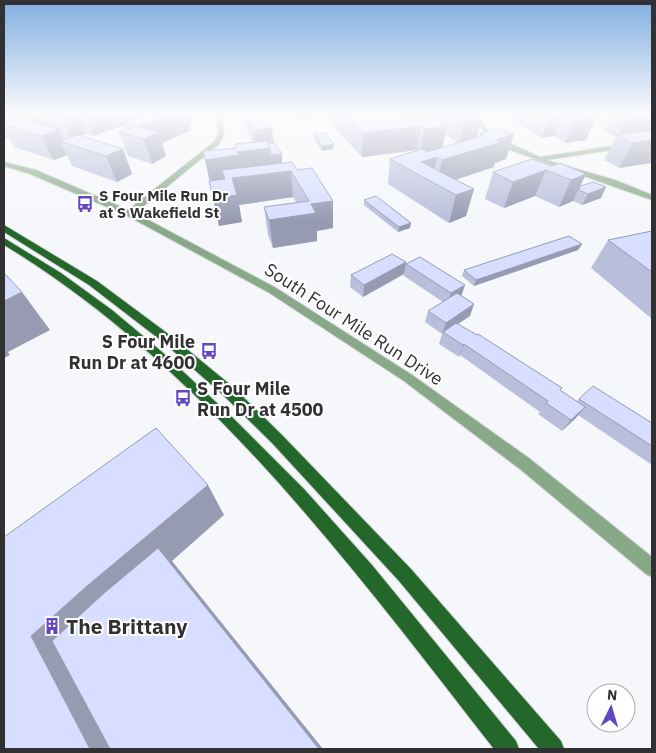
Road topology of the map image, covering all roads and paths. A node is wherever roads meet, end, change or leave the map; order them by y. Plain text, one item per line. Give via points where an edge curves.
1 (208, 151) edge
2 (516, 151) edge
3 (587, 151) edge
4 (538, 158) junction
5 (4, 164) edge
6 (652, 198) edge
7 (129, 213) junction
8 (4, 228) edge
9 (4, 241) edge
10 (652, 568) edge
11 (508, 749) edge
12 (553, 749) edge

1 - 7 street
2 - 4 street
3 - 4 street
4 - 6 street
5 - 7 street, South Four Mile Run Drive via 33,172
7 - 10 street, South Four Mile Run Drive via 272,290 408,378 525,464
8 - 12 main road via 93,283 228,391 405,575
9 - 11 main road via 80,291 114,318 162,358 262,454 388,597

